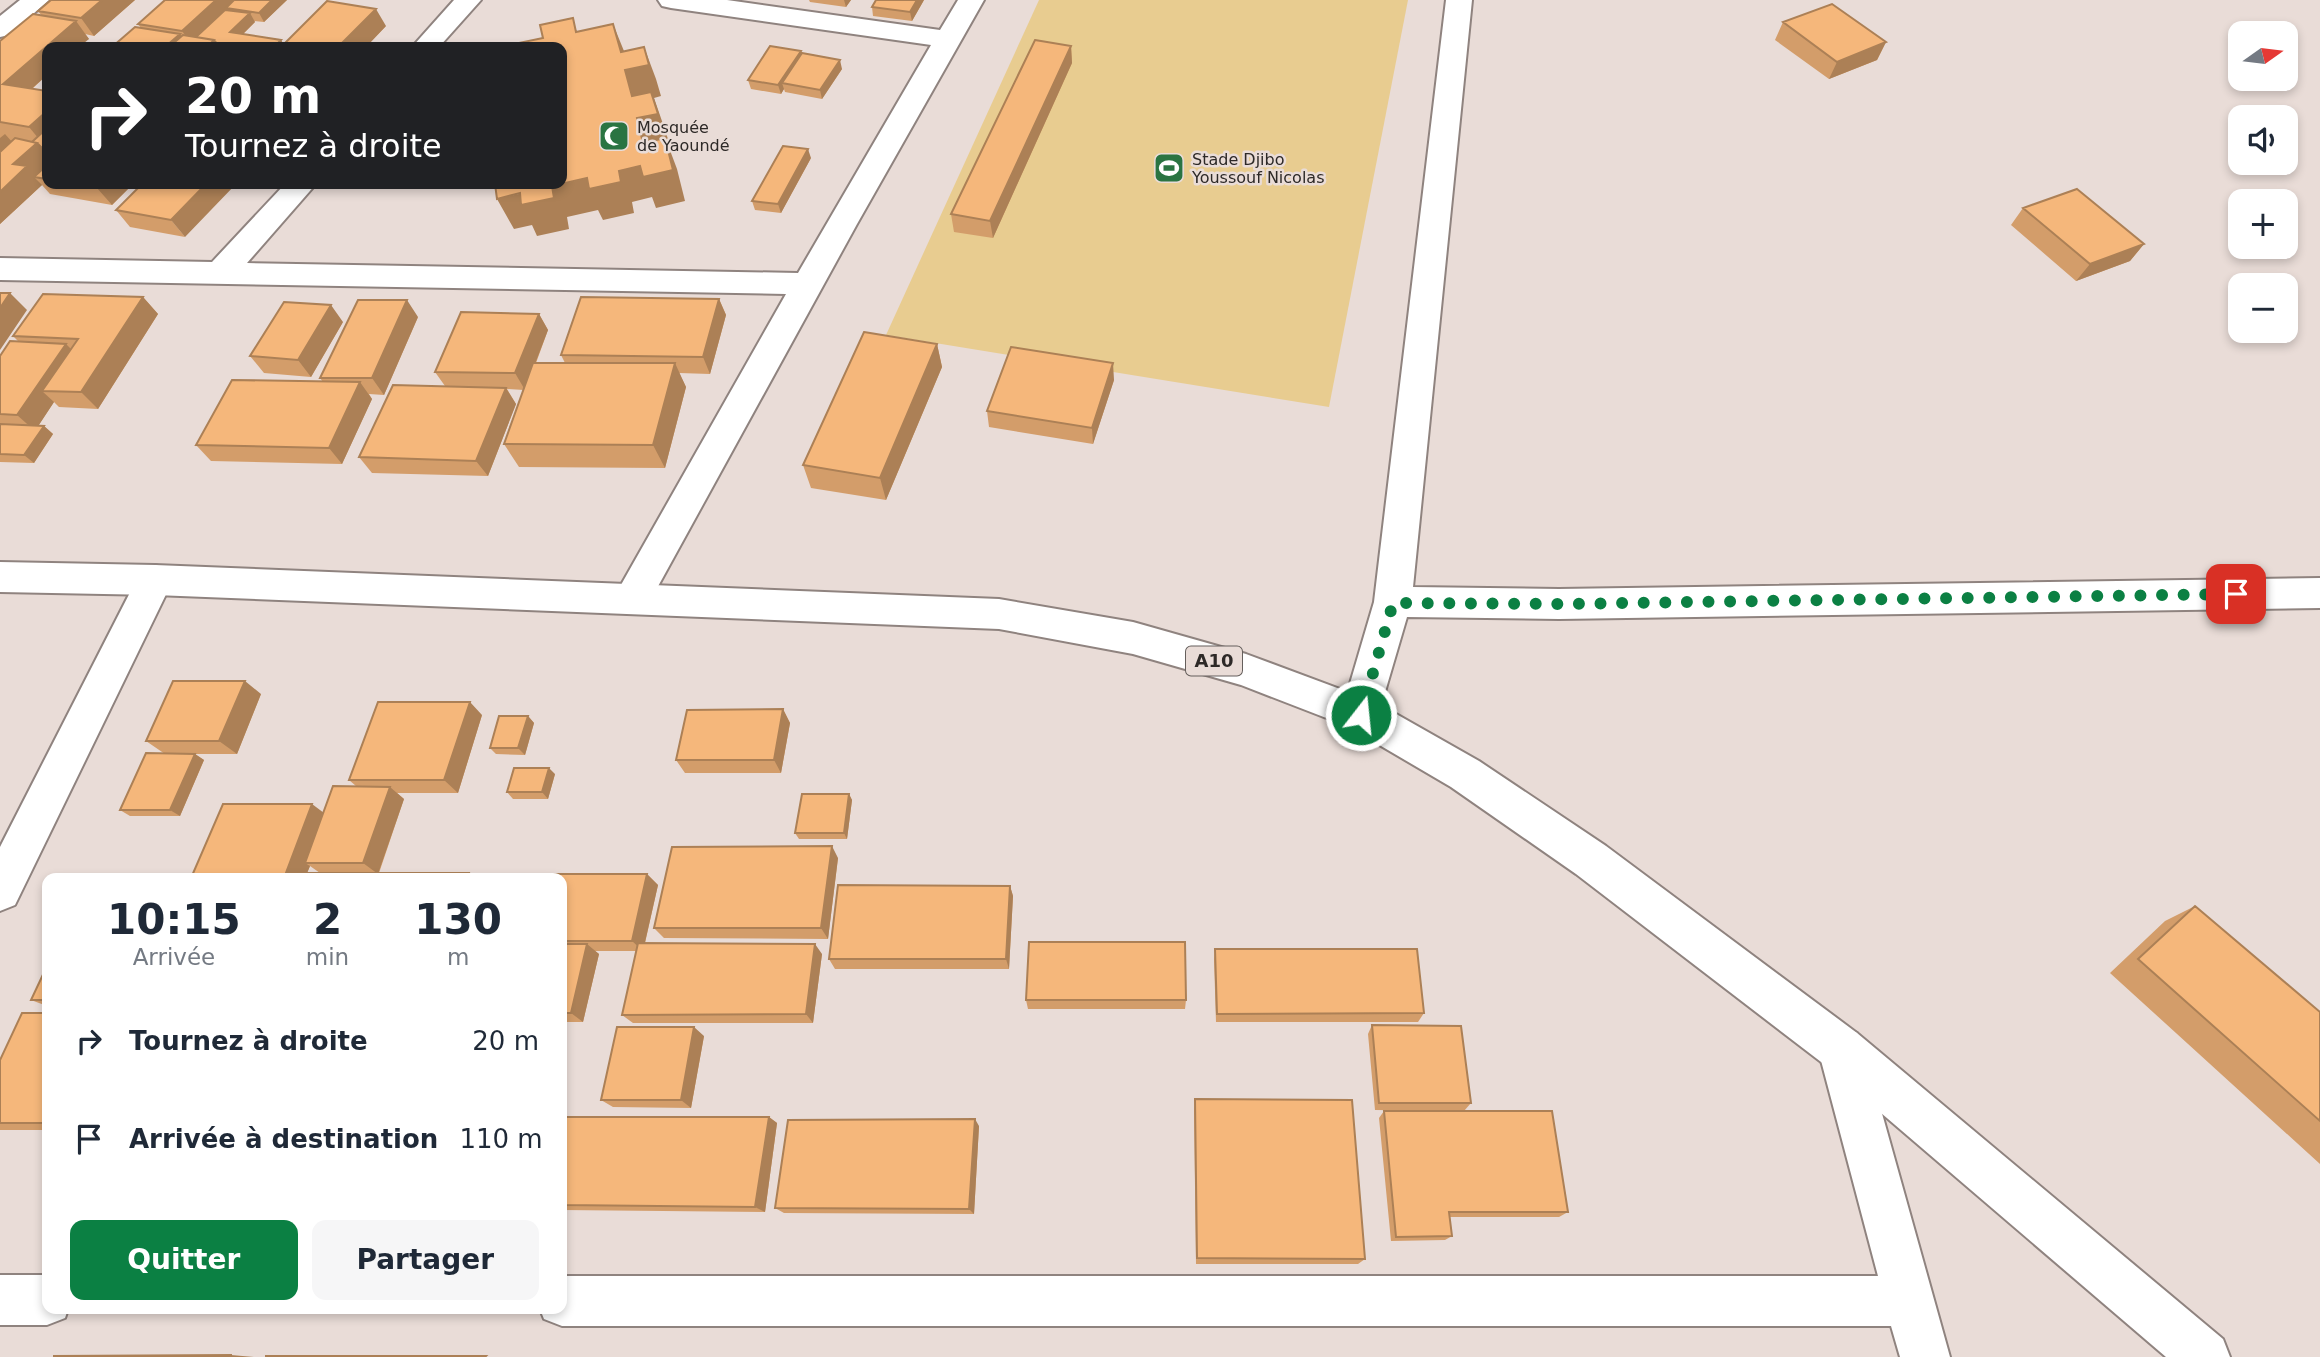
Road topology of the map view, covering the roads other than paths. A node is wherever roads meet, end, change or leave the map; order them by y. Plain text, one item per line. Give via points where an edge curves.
1 (36, 0) edge
2 (468, 0) edge
3 (671, 0) edge
4 (971, 0) edge
5 (1458, 0) edge
6 (0, 29) edge
7 (947, 39) junction
8 (430, 42) edge
9 (296, 189) edge
10 (0, 269) edge
11 (219, 274) junction
12 (806, 284) junction
13 (0, 577) edge
14 (155, 580) junction
15 (2320, 593) edge
16 (632, 599) junction
17 (1393, 603) junction
18 (1361, 715) junction
19 (0, 891) edge
20 (1841, 1049) junction
21 (0, 1300) edge
22 (42, 1300) edge
23 (567, 1301) edge
24 (1910, 1301) junction
25 (1925, 1357) edge
26 (2205, 1357) edge

1 - 6 street
2 - 8 street
3 - 7 street
4 - 7 street
5 - 17 street
7 - 12 street
9 - 11 street
10 - 11 street
11 - 12 street
12 - 16 street
13 - 14 street, A10
14 - 16 street, A10
14 - 19 street
15 - 17 street
16 - 18 street, A10 via 999,614 1133,638 1246,670
17 - 18 street
18 - 20 street, A10 via 1465,774 1591,860
20 - 24 street
20 - 26 street, A10
21 - 22 street
23 - 24 street
24 - 25 street

